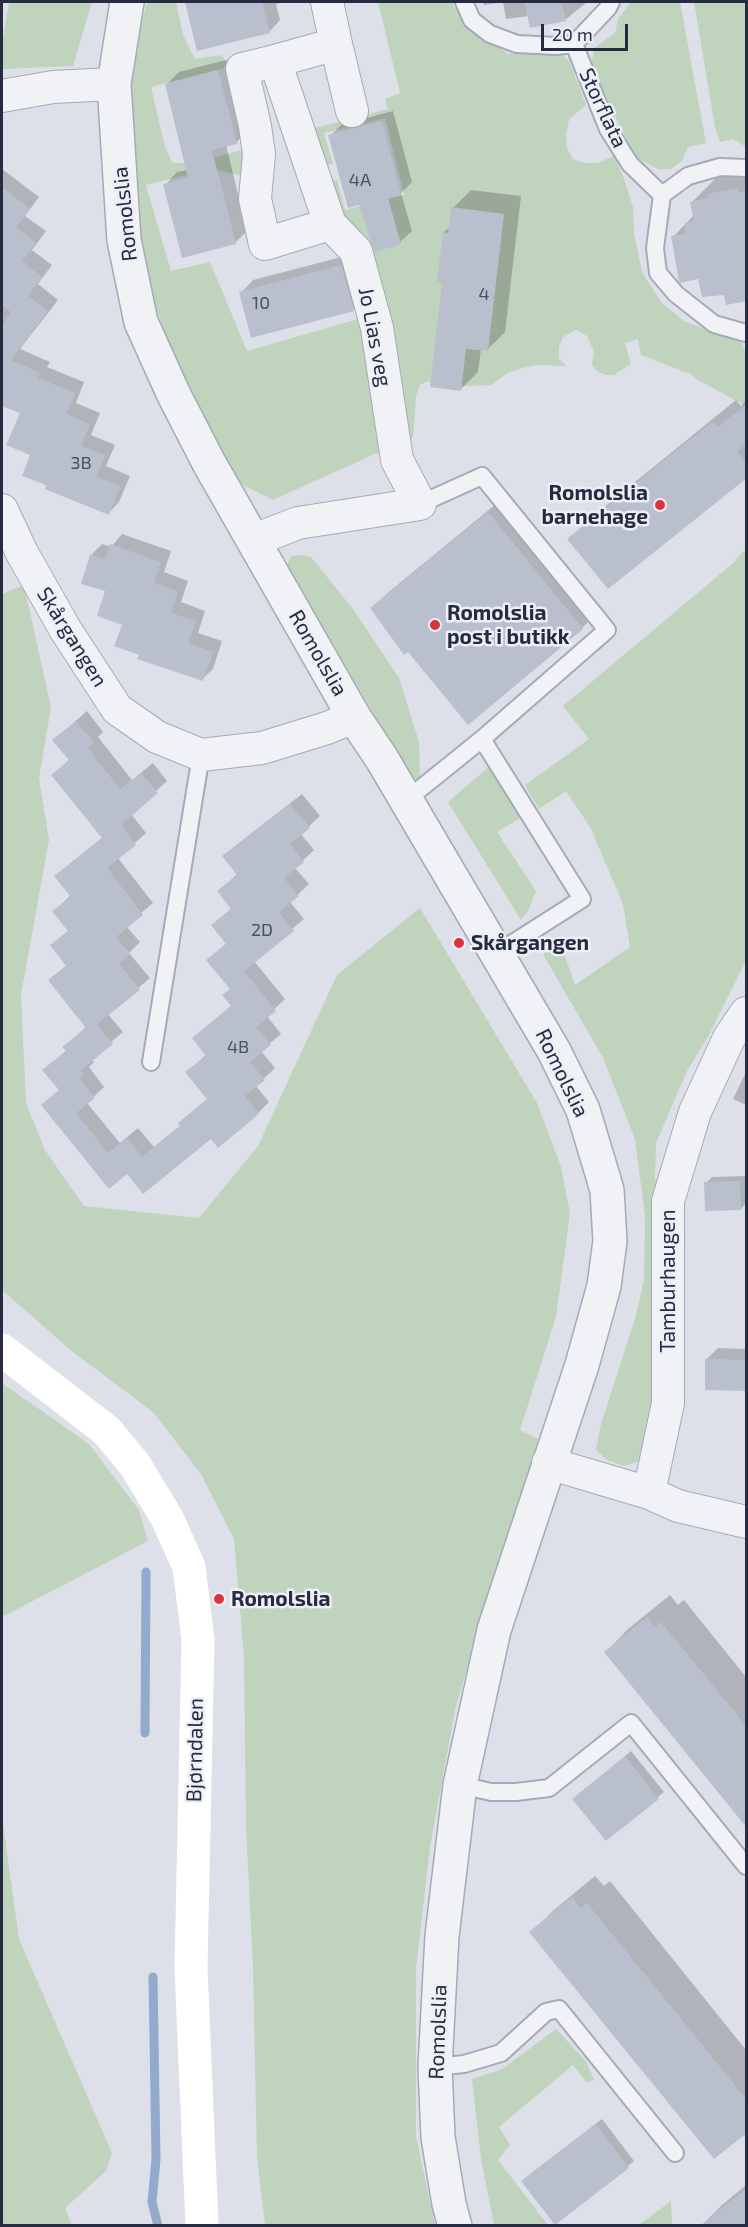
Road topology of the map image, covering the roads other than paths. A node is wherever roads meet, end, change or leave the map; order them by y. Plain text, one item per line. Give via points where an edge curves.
1 (127, 2) edge
2 (327, 2) edge
3 (464, 2) edge
4 (611, 2) edge
5 (336, 44) junction
6 (574, 44) junction
7 (275, 61) junction
8 (114, 84) junction
9 (2, 96) edge
10 (352, 111) dead end
11 (747, 168) edge
12 (662, 195) junction
13 (330, 224) junction
14 (747, 333) edge
15 (420, 504) junction
16 (2, 510) edge
17 (254, 540) junction
18 (354, 717) junction
19 (482, 739) junction
20 (201, 755) junction
21 (405, 801) junction
22 (496, 954) junction
23 (747, 1013) edge
24 (151, 1062) dead end
25 (2, 1350) edge
26 (548, 1463) junction
27 (649, 1493) junction
28 (747, 1522) edge
29 (460, 1785) junction
30 (747, 1866) edge
31 (435, 2067) junction
32 (675, 2153) dead end
33 (202, 2226) edge
34 (455, 2226) edge

1 - 8 street, Romolslia
2 - 5 street
3 - 6 lane, Storflata via 472,20 490,34 517,44
4 - 6 lane, Storflata
5 - 7 street
5 - 10 street
6 - 12 lane, Storflata via 608,129 630,164
7 - 13 street, Jo Lias veg
7 - 13 street via 242,69 259,154 255,199 265,244
8 - 9 street via 52,87
8 - 17 street, Romolslia via 124,240 141,322 204,453
11 - 12 lane via 720,167 688,176
12 - 14 lane via 655,248 658,273 676,294 714,324
13 - 15 street, Jo Lias veg via 356,251 377,328 397,460
15 - 17 street via 298,523
15 - 19 lane via 482,476 607,630
16 - 20 street, Skårgangen via 65,629 117,709 157,738
17 - 18 street, Romolslia
18 - 20 street, Skårgangen via 262,748
18 - 21 street, Romolslia
19 - 21 lane
19 - 22 lane via 582,899
20 - 24 lane
21 - 22 street, Romolslia
22 - 26 street, Romolslia via 554,1051 583,1110 607,1190 609,1241 603,1286 582,1365
23 - 27 street, Tamburhaugen via 729,1038 695,1112 668,1201 668,1403
25 - 33 main road, Bjørndalen via 107,1431 135,1465 167,1518 189,1567 198,1640 191,1967
26 - 27 street
26 - 29 street, Romolslia via 494,1630
27 - 28 street via 678,1506
29 - 30 lane via 491,1792 549,1788 631,1724
29 - 31 street, Romolslia via 442,1936
31 - 32 lane via 464,2064 501,2053 546,2012 559,2009
31 - 34 street, Romolslia via 438,2137

